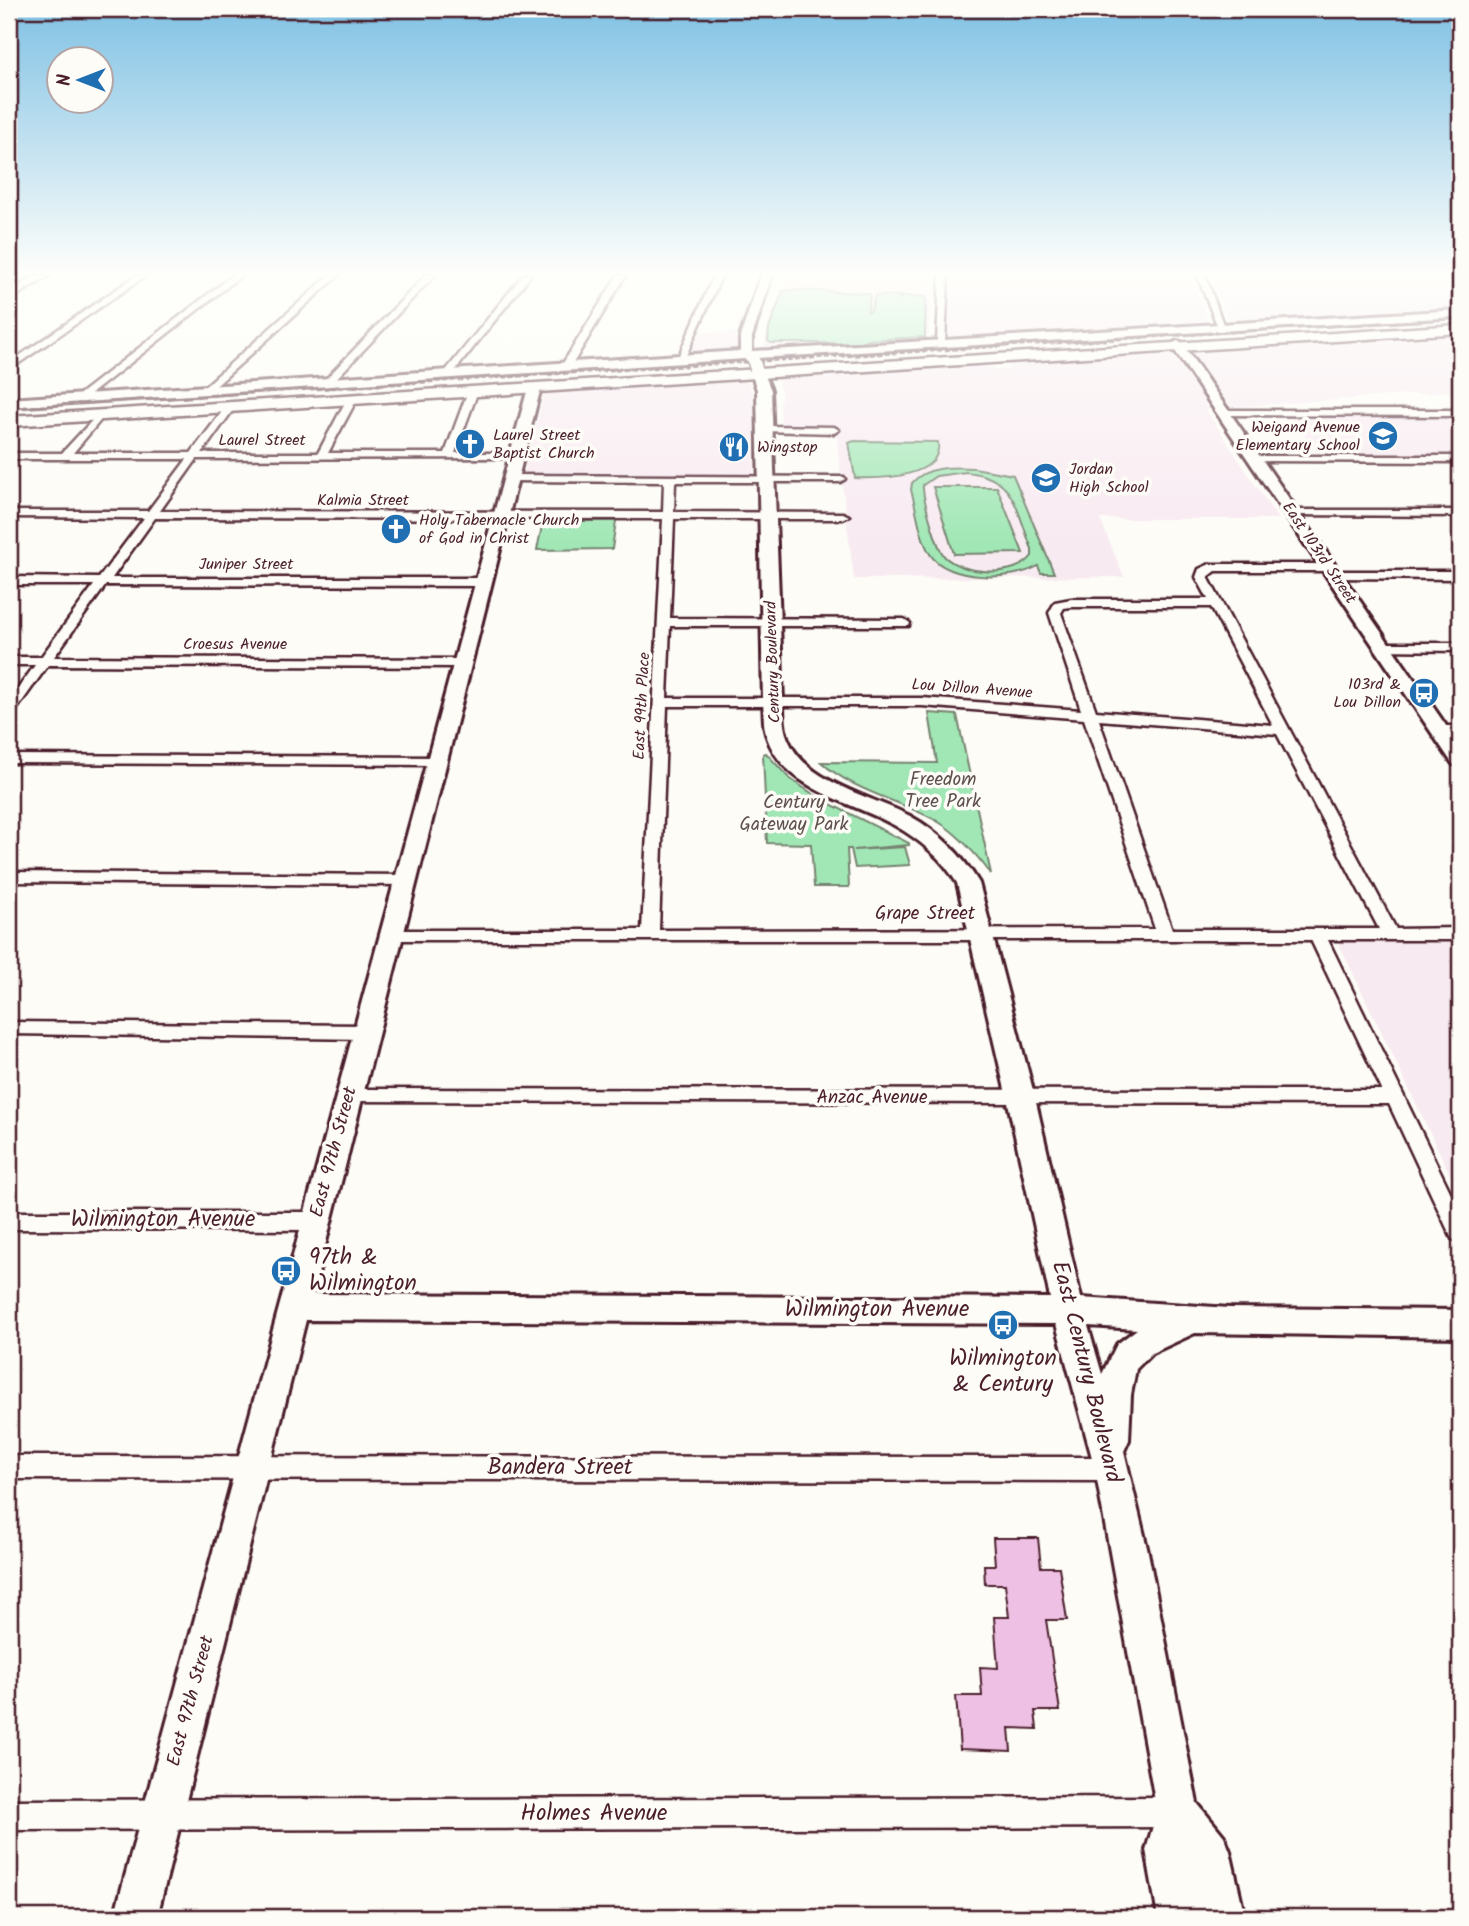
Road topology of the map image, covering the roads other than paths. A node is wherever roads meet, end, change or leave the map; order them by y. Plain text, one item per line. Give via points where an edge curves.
1 (755, 364) edge
2 (123, 365) edge
3 (234, 365) edge
4 (344, 365) edge
5 (455, 365) edge
6 (567, 365) edge
7 (609, 365) edge
8 (747, 365) edge
9 (1190, 365) edge
10 (565, 368) junction
11 (447, 375) junction
12 (327, 383) junction
13 (534, 387) junction
14 (205, 391) junction
15 (473, 391) junction
16 (79, 399) junction
17 (352, 399) junction
18 (9, 403) edge
19 (230, 407) junction
20 (1223, 413) junction
21 (1460, 413) edge
22 (100, 415) junction
23 (9, 421) edge
24 (766, 429) junction
25 (834, 430) dead end
26 (9, 456) edge
27 (65, 456) junction
28 (194, 456) junction
29 (321, 456) junction
30 (449, 456) junction
31 (516, 456) junction
32 (1254, 458) junction
33 (1460, 459) edge
34 (510, 478) junction
35 (670, 478) junction
36 (768, 478) junction
37 (841, 479) dead end
38 (1292, 513) junction
39 (1460, 513) edge
40 (9, 514) edge
41 (150, 514) junction
42 (500, 516) junction
43 (668, 516) junction
44 (769, 516) junction
45 (843, 516) dead end
46 (1331, 571) junction
47 (1460, 575) edge
48 (9, 581) edge
49 (102, 581) junction
50 (483, 582) junction
51 (1214, 603) junction
52 (664, 622) junction
53 (771, 622) junction
54 (904, 623) dead end
55 (1383, 647) junction
56 (1460, 647) edge
57 (9, 661) edge
58 (45, 661) junction
59 (462, 663) junction
60 (660, 702) junction
61 (773, 702) junction
62 (9, 710) edge
63 (1090, 715) junction
64 (1282, 730) junction
65 (1440, 730) junction
66 (1460, 730) edge
67 (9, 759) edge
68 (1460, 760) edge
69 (436, 761) junction
70 (9, 877) edge
71 (405, 880) junction
72 (1460, 933) edge
73 (1165, 934) junction
74 (1317, 934) junction
75 (1390, 934) junction
76 (650, 935) junction
77 (982, 935) junction
78 (391, 936) junction
79 (9, 1028) edge
80 (366, 1032) junction
81 (349, 1096) junction
82 (1395, 1097) junction
83 (1021, 1098) junction
84 (9, 1220) edge
85 (316, 1221) junction
86 (1460, 1233) edge
87 (294, 1307) junction
88 (1068, 1311) junction
89 (1191, 1320) junction
90 (1460, 1323) edge
91 (9, 1467) edge
92 (252, 1468) junction
93 (1112, 1469) junction
94 (1178, 1812) junction
95 (9, 1815) edge
96 (161, 1816) junction
97 (135, 1917) edge
98 (1180, 1917) edge
99 (1223, 1917) edge

1 - 24 street, Century Boulevard via 764,390
2 - 16 street
3 - 14 street
4 - 12 street
5 - 11 street
6 - 10 street
7 - 10 street
8 - 13 main road
9 - 20 street, East 103rd Street
10 - 11 street
11 - 12 street
12 - 14 street
13 - 15 main road
13 - 31 street, East 97th Street
14 - 16 street
15 - 17 main road
15 - 30 street
16 - 18 street
17 - 19 main road
17 - 29 street
19 - 22 main road
19 - 28 street
20 - 21 street
20 - 32 street, East 103rd Street
22 - 23 main road
22 - 27 street
24 - 25 street
24 - 36 street, Century Boulevard
26 - 27 street, Laurel Street
27 - 28 street, Laurel Street
28 - 29 street, Laurel Street
28 - 41 street
29 - 30 street, Laurel Street
30 - 31 street, Laurel Street
31 - 34 street, East 97th Street
32 - 33 street
32 - 38 street, East 103rd Street
34 - 35 street
34 - 42 street, East 97th Street
35 - 36 street
35 - 43 street, East 99th Place
36 - 37 street
36 - 44 street, Century Boulevard
38 - 39 street
38 - 46 street, East 103rd Street
40 - 41 street, Kalmia Street
41 - 42 street, Kalmia Street
41 - 49 street
42 - 43 street, Kalmia Street
42 - 50 street, East 97th Street
43 - 44 street, Kalmia Street
43 - 52 street, East 99th Place
44 - 45 street, Kalmia Street
44 - 53 street, Century Boulevard
46 - 47 street
46 - 51 street via 1214,567 1201,574
46 - 55 street, East 103rd Street
48 - 49 street, Juniper Street
49 - 50 street, Juniper Street
49 - 58 street
50 - 59 street, East 97th Street
51 - 63 street via 1059,605 1055,613
51 - 64 street
52 - 53 street
52 - 60 street, East 99th Place
53 - 54 street
53 - 61 street, Century Boulevard
55 - 56 street
55 - 65 street, East 103rd Street
57 - 58 street, Croesus Avenue
58 - 59 street, Croesus Avenue
58 - 62 street
59 - 69 street, East 97th Street
60 - 61 street, Lou Dillon Avenue
60 - 76 street, East 99th Place
61 - 63 street, Lou Dillon Avenue via 922,702
61 - 77 street, Century Boulevard via 777,738 808,775 901,820 953,859 968,883
63 - 64 street, Lou Dillon Avenue
63 - 73 street
64 - 75 street
65 - 66 street
65 - 68 street, East 103rd Street
67 - 69 street
69 - 71 street, East 97th Street
70 - 71 street
71 - 78 street, East 97th Street
72 - 75 street, Grape Street
73 - 74 street, Grape Street
73 - 77 street, Grape Street
74 - 75 street, Grape Street
74 - 82 street
76 - 77 street, Grape Street
76 - 78 street, Grape Street
77 - 83 street, East Century Boulevard
78 - 80 street, East 97th Street
79 - 80 street
80 - 81 street, East 97th Street
81 - 83 street, Anzac Avenue
81 - 85 street, East 97th Street
82 - 83 street, Anzac Avenue
82 - 86 street
83 - 88 street, East Century Boulevard
84 - 85 street, Wilmington Avenue
85 - 87 street, East 97th Street
87 - 88 street, Wilmington Avenue
87 - 92 street, East 97th Street
88 - 89 street, Wilmington Avenue
88 - 93 street, East Century Boulevard
89 - 90 street, Wilmington Avenue
89 - 93 street via 1127,1355 1113,1394
91 - 92 street, Bandera Street
92 - 93 street, Bandera Street
92 - 96 street, East 97th Street
93 - 94 street, East Century Boulevard
94 - 96 street, Holmes Avenue
94 - 98 street, East Century Boulevard via 1167,1850
94 - 99 street, East Century Boulevard via 1209,1851
95 - 96 street, Holmes Avenue
96 - 97 street, East 97th Street

